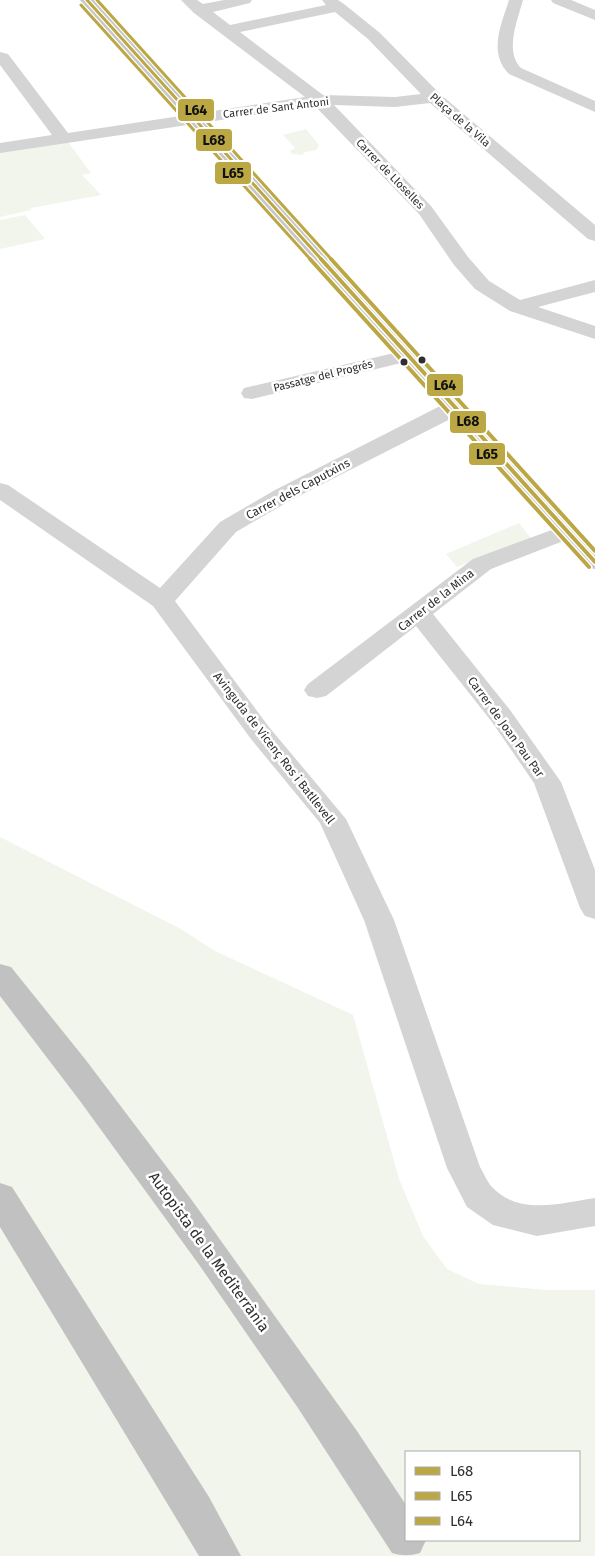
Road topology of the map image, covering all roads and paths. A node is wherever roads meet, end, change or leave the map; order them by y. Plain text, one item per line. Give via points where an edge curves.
1 (87, 0) edge
2 (245, 0) edge
3 (516, 0) edge
4 (558, 0) edge
5 (334, 4) edge
6 (194, 5) edge
7 (595, 15) edge
8 (226, 30) junction
9 (0, 57) edge
10 (434, 98) junction
11 (319, 100) junction
12 (595, 107) edge
13 (195, 119) junction
14 (64, 139) junction
15 (0, 148) edge
16 (595, 235) edge
17 (595, 286) edge
18 (517, 307) junction
19 (595, 333) edge
20 (394, 359) dead end
21 (252, 393) dead end
22 (456, 407) junction
23 (0, 490) edge
24 (568, 531) junction
25 (595, 562) edge
26 (162, 601) junction
27 (419, 614) junction
28 (317, 690) dead end
29 (595, 908) edge
30 (0, 975) edge
31 (0, 1197) edge
32 (595, 1212) edge
33 (405, 1538) edge
34 (407, 1541) edge
35 (221, 1556) edge
36 (417, 1556) edge

1 - 13 main road
2 - 6 street
3 - 12 street via 505,40 508,64
4 - 7 street
5 - 8 street
5 - 10 street, Plaça de la Vila via 374,36
6 - 8 street, Carrer de Lloselles
8 - 11 street, Carrer de Lloselles
9 - 14 street
10 - 11 street, Carrer de Sant Antoni via 395,102
10 - 16 street, Plaça de la Vila
11 - 13 street, Carrer de Sant Antoni
11 - 18 street, Carrer de Lloselles via 425,210 482,285
13 - 14 street, Carrer de Sant Antoni
13 - 22 main road
14 - 15 street, Carrer de Sant Antoni
17 - 18 street
18 - 19 street, Carrer de Lloselles
20 - 21 street, Passatge del Progrés
22 - 24 main road
22 - 26 street, Carrer dels Caputxins via 228,527
23 - 26 street, Avinguda de Vicenç Ros i Batllevell
24 - 25 main road
24 - 27 street, Carrer de la Mina via 482,564
26 - 32 street, Avinguda de Vicenç Ros i Batllevell via 260,733 332,819 380,920 464,1168 479,1197 505,1215 537,1221
27 - 28 street, Carrer de la Mina
27 - 29 street, Carrer de Joan Pau Par via 501,716 547,782
30 - 33 highway, Autopista de la Mediterrània via 48,1033 191,1225 331,1424
31 - 35 highway via 196,1510
34 - 36 highway, Autopista de la Mediterrània

